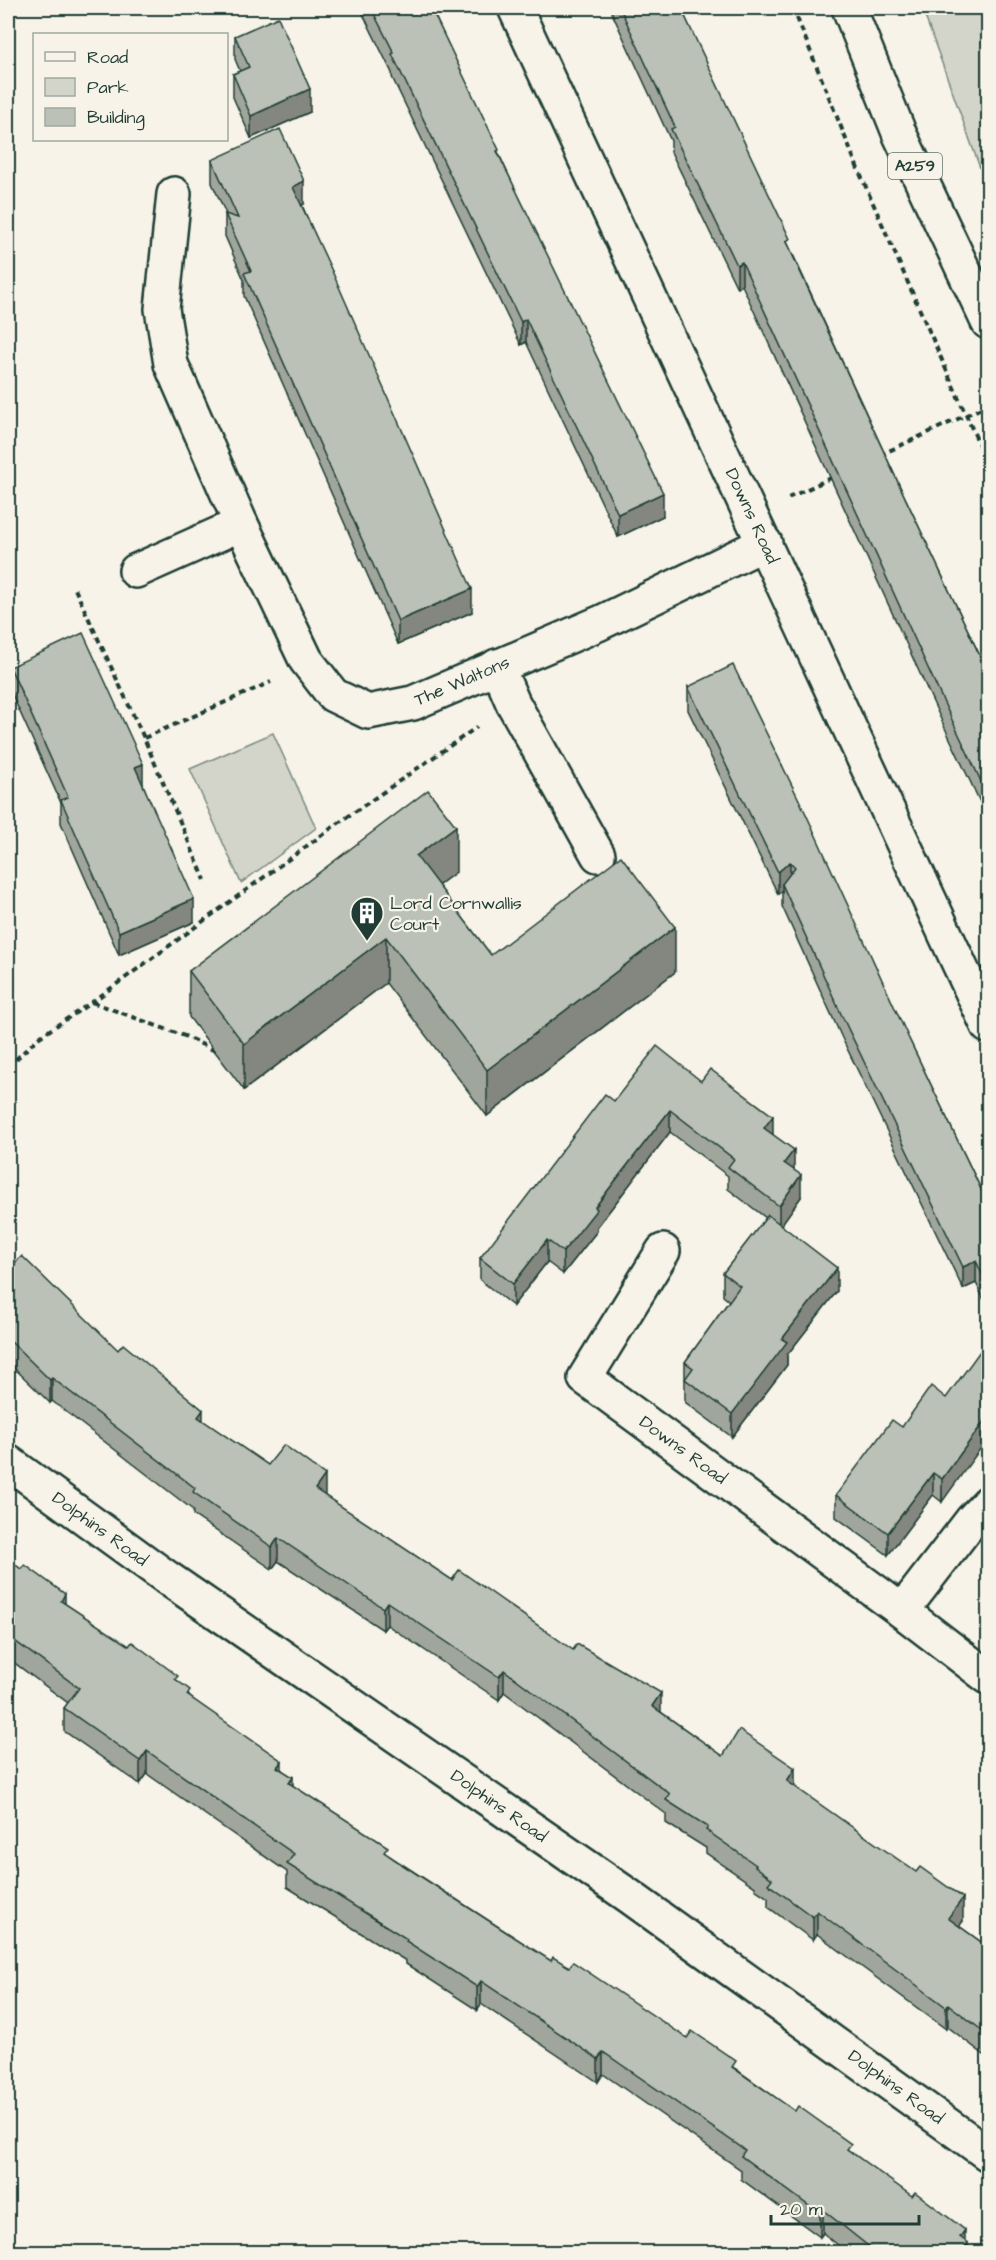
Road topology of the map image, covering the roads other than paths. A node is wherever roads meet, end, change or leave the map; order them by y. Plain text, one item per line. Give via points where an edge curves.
1 (515, 8) edge
2 (849, 8) edge
3 (174, 194) dead end
4 (988, 322) edge
5 (241, 524) junction
6 (765, 543) junction
7 (136, 571) dead end
8 (496, 666) junction
9 (598, 855) dead end
10 (988, 1026) edge
11 (663, 1251) dead end
12 (8, 1462) edge
13 (988, 1503) edge
14 (902, 1611) junction
15 (988, 1677) edge
16 (988, 2154) edge

1 - 6 main road, Downs Road
2 - 4 main road, A259 via 900,135
3 - 5 main road, The Waltons via 162,309 171,364
5 - 7 main road
5 - 8 main road, The Waltons via 306,660 333,694 368,712 413,703
6 - 8 main road, The Waltons via 600,623
6 - 10 main road, Downs Road
8 - 9 main road
11 - 14 main road, Downs Road via 585,1378
12 - 16 main road, Dolphins Road via 166,1577 629,1896
13 - 14 main road
14 - 15 main road, Downs Road

